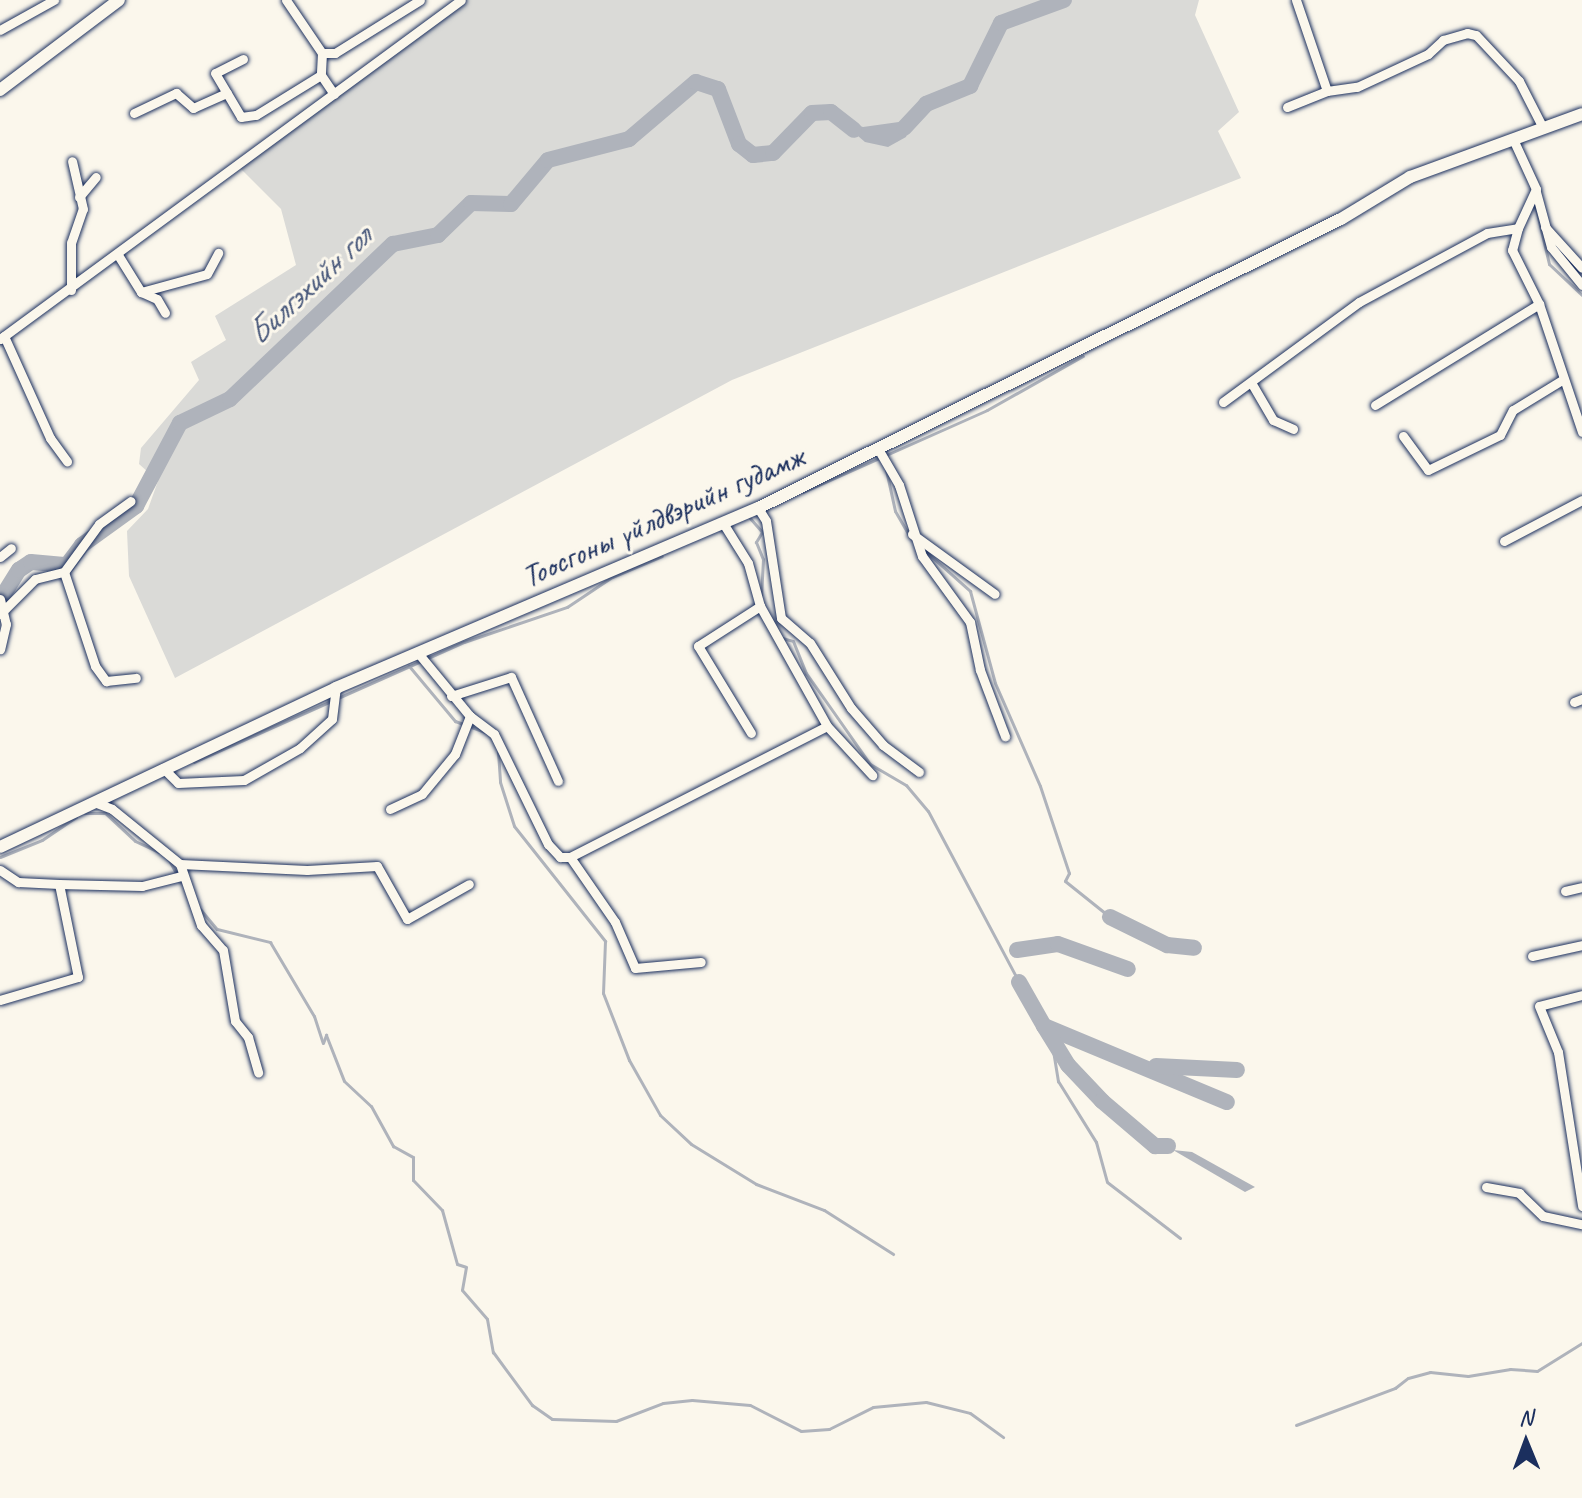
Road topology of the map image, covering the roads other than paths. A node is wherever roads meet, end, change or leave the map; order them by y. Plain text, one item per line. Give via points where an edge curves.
1 (54, 0) edge
2 (119, 0) edge
3 (286, 0) edge
4 (420, 0) edge
5 (461, 0) edge
6 (1296, 0) edge
7 (0, 30) edge
8 (322, 53) junction
9 (243, 59) dead end
10 (321, 75) junction
11 (0, 90) edge
12 (1327, 91) junction
13 (227, 93) junction
14 (334, 94) junction
15 (1287, 107) dead end
16 (134, 113) dead end
17 (1582, 114) edge
18 (1543, 128) junction
19 (1513, 139) junction
20 (72, 161) dead end
21 (96, 177) dead end
22 (1536, 189) junction
23 (79, 197) junction
24 (1543, 225) junction
25 (1518, 228) junction
26 (218, 253) dead end
27 (118, 255) junction
28 (1582, 268) edge
29 (1582, 285) edge
30 (71, 290) junction
31 (141, 292) junction
32 (1539, 304) junction
33 (165, 313) dead end
34 (2, 337) edge
35 (1562, 380) junction
36 (1252, 384) junction
37 (1223, 402) dead end
38 (1375, 405) dead end
39 (1293, 429) dead end
40 (1582, 432) edge
41 (1403, 436) dead end
42 (877, 447) junction
43 (67, 461) dead end
44 (1582, 500) edge
45 (131, 501) dead end
46 (758, 508) junction
47 (723, 523) junction
48 (912, 534) junction
49 (1504, 541) dead end
50 (11, 548) dead end
51 (0, 557) edge
52 (64, 572) junction
53 (995, 594) dead end
54 (760, 606) junction
55 (1, 608) edge
56 (0, 649) edge
57 (418, 653) junction
58 (136, 678) dead end
59 (336, 688) junction
60 (451, 696) junction
61 (470, 716) junction
62 (827, 726) junction
63 (751, 733) dead end
64 (1005, 736) dead end
65 (163, 768) junction
66 (919, 772) dead end
67 (872, 775) dead end
68 (558, 781) dead end
69 (90, 802) junction
70 (390, 809) dead end
71 (0, 847) edge
72 (570, 857) junction
73 (180, 864) junction
74 (0, 870) edge
75 (181, 876) junction
76 (59, 884) junction
77 (469, 884) dead end
78 (1582, 887) edge
79 (1565, 891) dead end
80 (1582, 945) edge
81 (1532, 956) dead end
82 (701, 962) dead end
83 (1582, 995) edge
84 (0, 1000) edge
85 (258, 1073) dead end
86 (1486, 1187) dead end
87 (1582, 1206) edge
88 (1582, 1224) edge

1 - 7 street
2 - 11 main road
3 - 8 street
4 - 8 street via 335,53
5 - 14 street
6 - 12 street
8 - 10 street
9 - 13 street via 215,73
10 - 13 street via 256,115 241,117
10 - 14 street
12 - 15 street
12 - 18 street via 1357,87 1428,54 1443,40 1476,35 1519,81
13 - 16 street via 193,108 176,93
14 - 27 street
17 - 18 main road, Тоосгоны үйлдвэрийн гудамж
18 - 19 main road, Тоосгоны үйлдвэрийн гудамж
19 - 22 street
19 - 42 main road, Тоосгоны үйлдвэрийн гудамж via 1410,177 1341,219
20 - 23 street
21 - 23 street
22 - 24 street
22 - 25 street
23 - 30 street via 83,209 71,243
24 - 28 street
24 - 29 street via 1551,247
25 - 32 street via 1512,250
25 - 36 street via 1487,233 1359,302
26 - 31 street via 207,274
27 - 30 street
27 - 31 street
30 - 34 street
31 - 33 street via 157,299
32 - 35 street
32 - 38 street
34 - 43 street via 50,438
35 - 40 street
35 - 41 street via 1513,410 1500,435 1428,470
36 - 37 street
36 - 39 street via 1273,420
42 - 46 main road, Тоосгоны үйлдвэрийн гудамж
42 - 48 street via 899,485
44 - 49 street
45 - 52 street via 99,524
46 - 47 main road, Тоосгоны үйлдвэрийн гудамж
46 - 66 street via 766,521 781,618 810,643 851,708 883,745
47 - 54 street via 748,563
47 - 57 main road, Тоосгоны үйлдвэрийн гудамж
48 - 53 street
48 - 64 street via 930,569 970,622 980,670
50 - 51 street
52 - 55 street via 35,579
52 - 58 street via 95,666 106,681
54 - 62 street
54 - 63 street via 698,646
55 - 56 street via 6,624
57 - 59 main road, Тоосгоны үйлдвэрийн гудамж
57 - 60 street
59 - 65 main road, Тоосгоны үйлдвэрийн гудамж
59 - 65 street via 332,719 300,748 244,780 178,783
60 - 61 street
60 - 68 street via 511,677
61 - 70 street via 455,754 422,794
61 - 72 street via 494,734 511,761 554,852
62 - 67 street
62 - 72 street
65 - 69 main road, Тоосгоны үйлдвэрийн гудамж
69 - 71 main road, Тоосгоны үйлдвэрийн гудамж
69 - 73 street via 112,809
72 - 82 street via 615,922 635,968
73 - 75 street
73 - 77 street via 307,870 377,866 407,919
74 - 76 street via 18,882
75 - 76 street via 142,886
75 - 85 street via 201,925 223,950 235,1021 248,1037
76 - 84 street via 78,977
78 - 79 street
80 - 81 street
83 - 87 street via 1539,1006 1558,1052
86 - 88 street via 1519,1193 1543,1216

